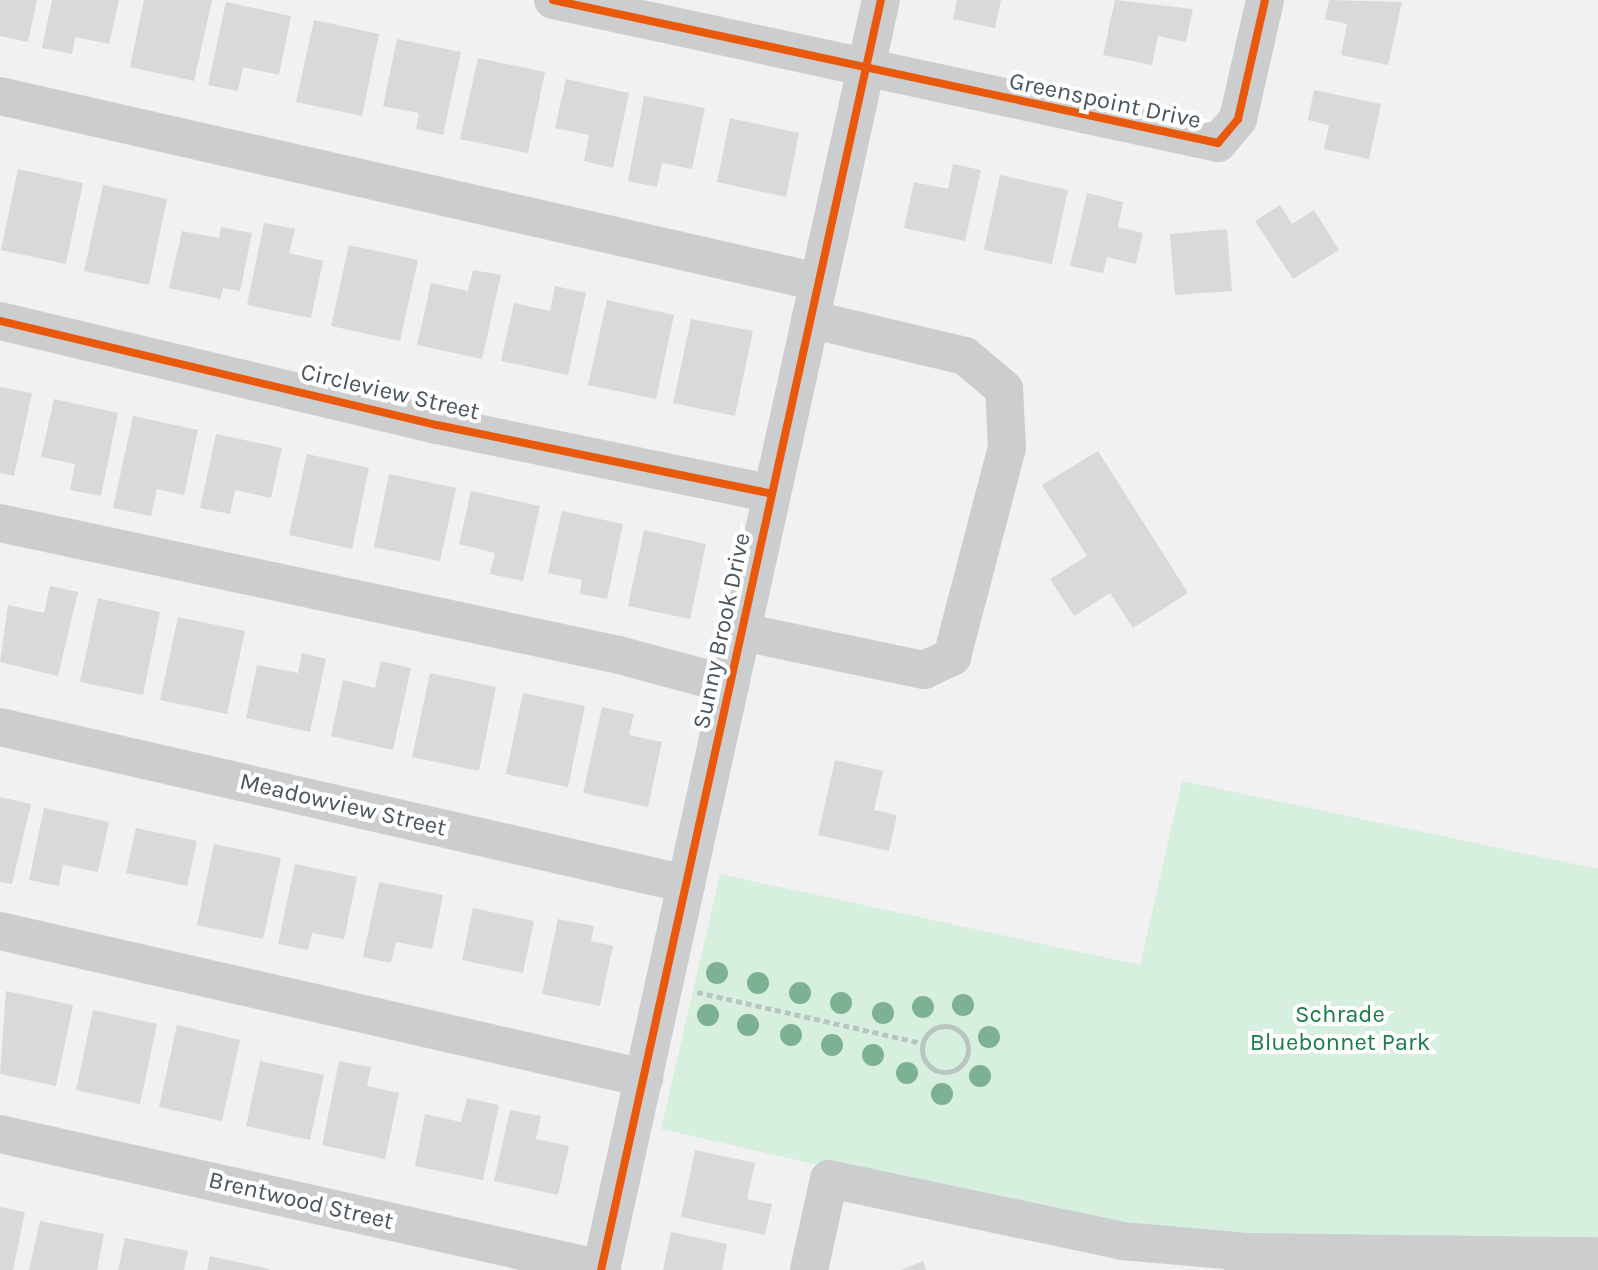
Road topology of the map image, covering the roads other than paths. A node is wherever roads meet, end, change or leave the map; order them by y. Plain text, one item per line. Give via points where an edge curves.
1 (553, 0) edge
2 (881, 0) edge
3 (1265, 0) edge
4 (864, 69) junction
5 (0, 96) edge
6 (818, 282) junction
7 (810, 319) junction
8 (0, 321) edge
9 (772, 494) junction
10 (0, 523) edge
11 (742, 632) junction
12 (730, 685) junction
13 (0, 727) edge
14 (686, 884) junction
15 (0, 931) edge
16 (644, 1078) junction
17 (0, 1134) edge
18 (1598, 1256) edge
19 (1245, 1261) edge
20 (601, 1269) edge
21 (809, 1270) edge

1 - 4 street, Greenspoint Drive
2 - 4 street, Sunny Brook Drive
3 - 4 street, Greenspoint Drive via 1238,119 1218,143
4 - 6 street, Sunny Brook Drive
5 - 6 street
6 - 7 street, Sunny Brook Drive
7 - 9 street, Sunny Brook Drive
7 - 11 street via 965,356 1004,389 1007,448 952,657 924,670
8 - 9 street, Circleview Street via 437,425
9 - 11 street, Sunny Brook Drive
10 - 12 street via 619,655
11 - 12 street, Sunny Brook Drive
12 - 14 street, Sunny Brook Drive
13 - 14 street, Meadowview Street
14 - 16 street, Sunny Brook Drive
15 - 16 street
16 - 20 street, Sunny Brook Drive
17 - 20 street, Brentwood Street
18 - 19 street
19 - 21 street via 1122,1241 829,1179

